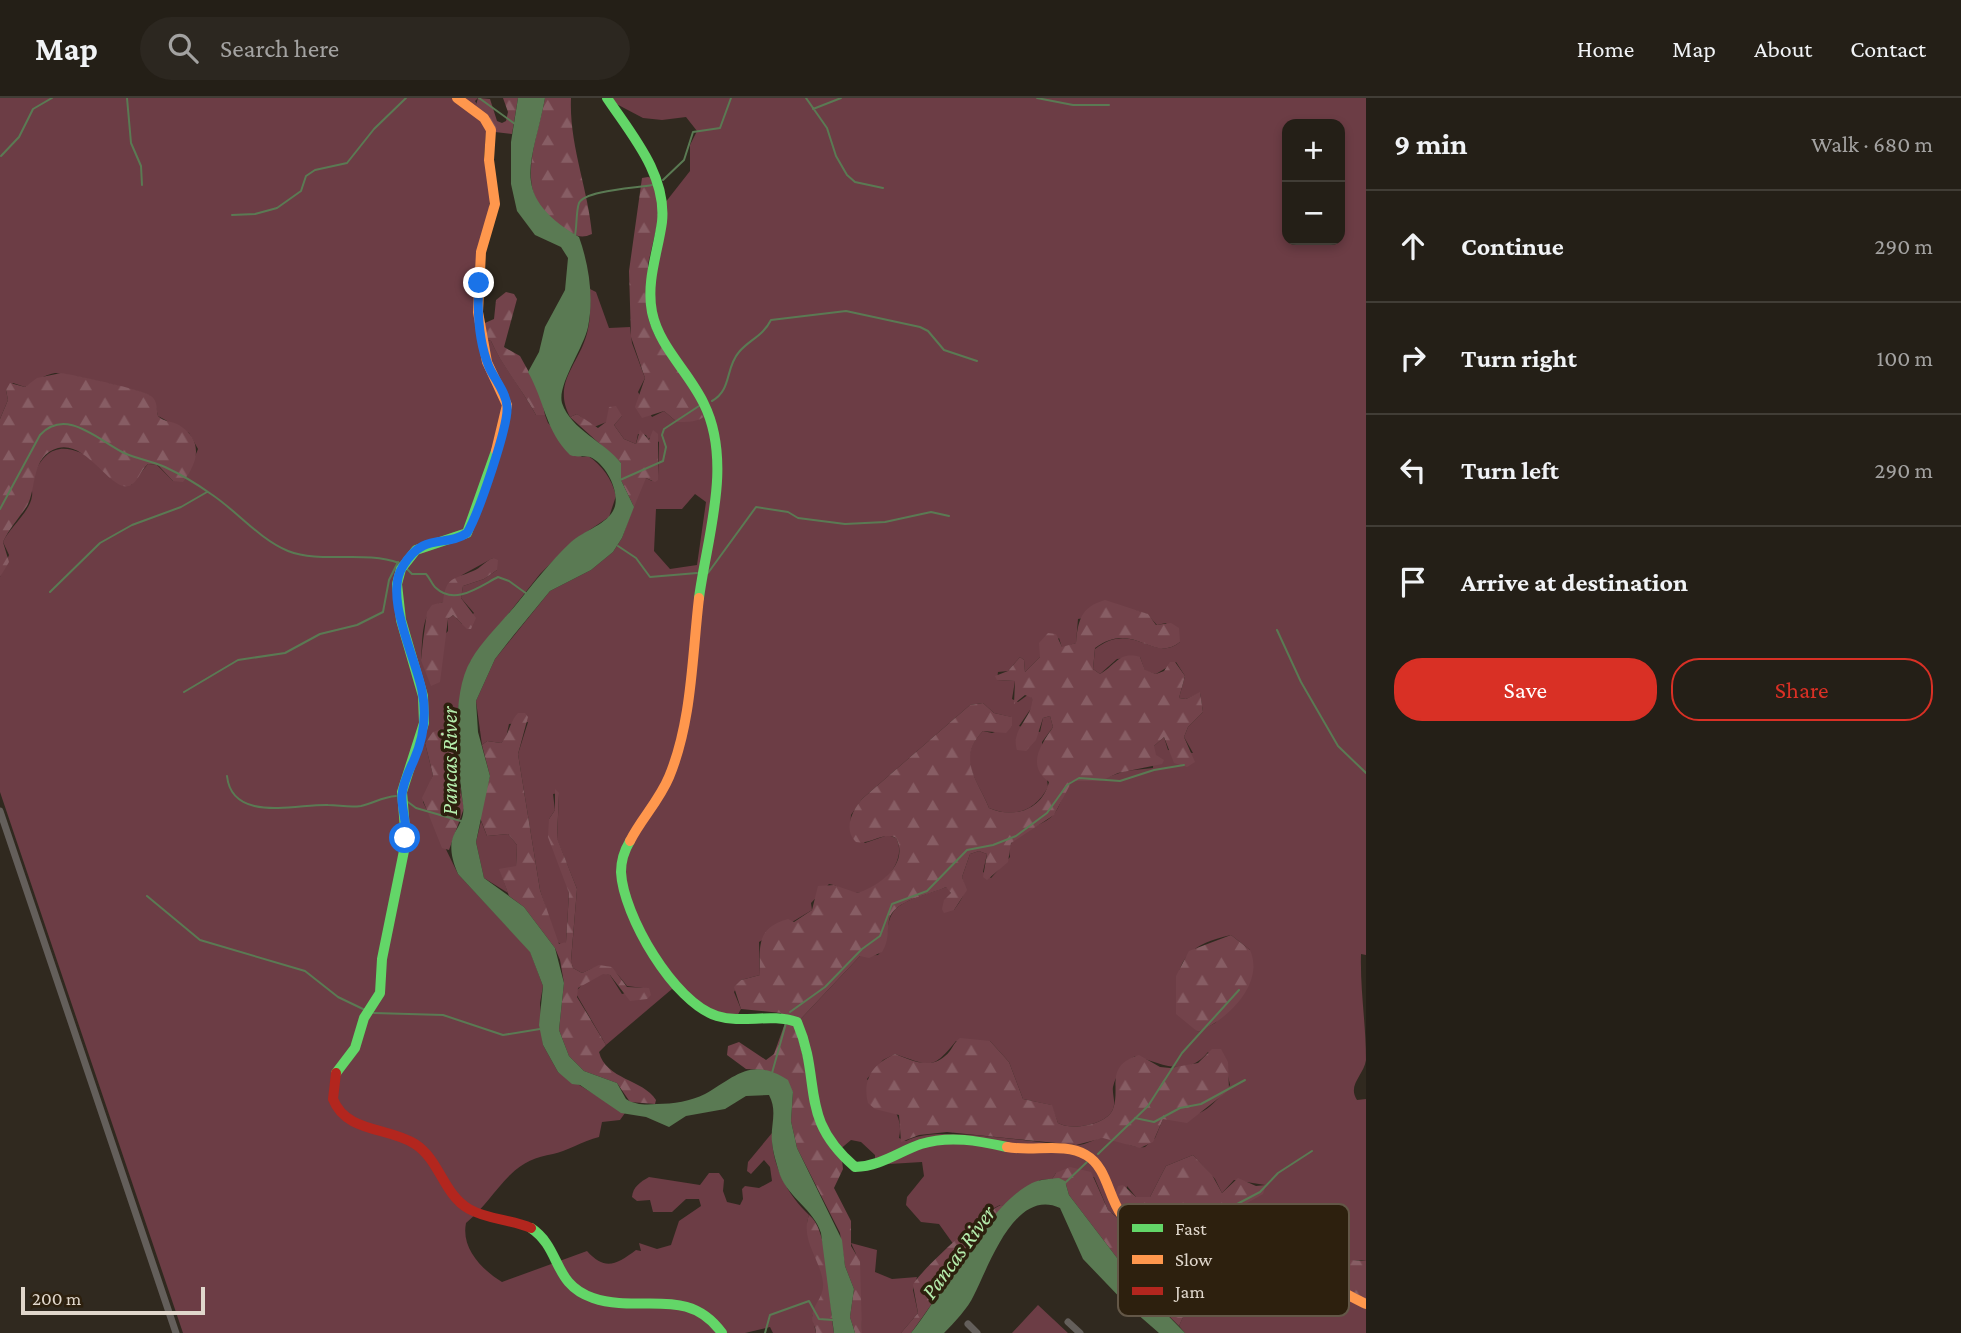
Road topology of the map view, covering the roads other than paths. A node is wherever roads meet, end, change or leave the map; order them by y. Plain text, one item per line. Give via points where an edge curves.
1 (457, 98) edge
2 (607, 98) edge
3 (0, 811) edge
4 (1118, 1209) edge
5 (1349, 1296) edge
6 (1366, 1304) edge
7 (1068, 1322) dead end
8 (968, 1324) dead end
9 (176, 1333) edge
10 (722, 1333) edge
11 (977, 1333) edge
12 (1080, 1333) edge

1 - 10 street via 492,130 489,160 495,204 481,253 478,312 488,362 507,411 467,533 434,540 418,549 401,569 397,583 422,691 424,725 402,794 406,831 379,995 363,1020 354,1051 337,1069 332,1098 337,1109 358,1125 403,1137 419,1147 466,1208 540,1235 562,1280 573,1290 615,1305 682,1305 708,1314
2 - 4 street via 642,155 661,198 651,311 660,335 691,376 708,410 719,458 678,749 659,796 620,866 629,904 665,972 701,1010 734,1018 777,1016 797,1022 808,1047 822,1128 830,1143 855,1167 886,1163 926,1142 945,1139 1025,1150 1076,1151 1095,1163
3 - 9 street
5 - 6 street
7 - 12 street
8 - 11 street

